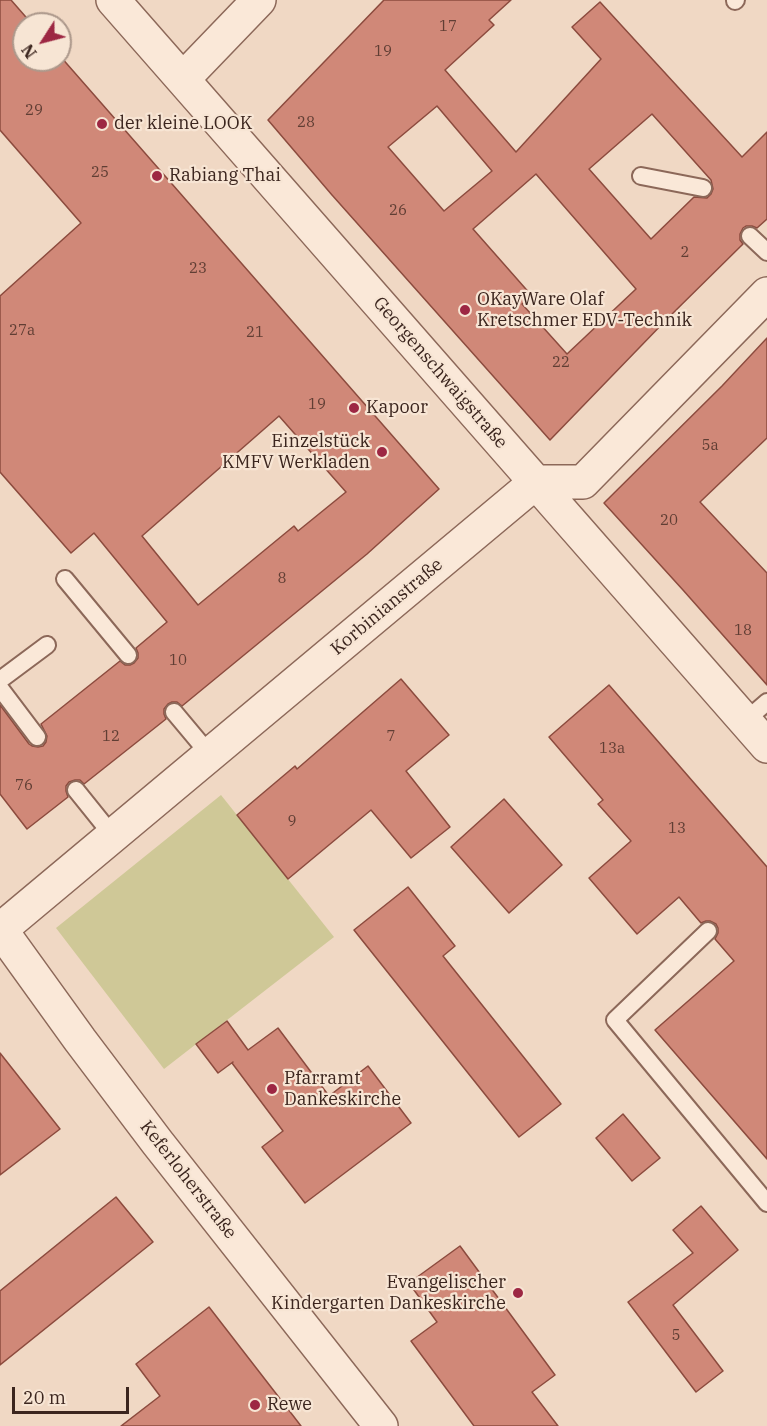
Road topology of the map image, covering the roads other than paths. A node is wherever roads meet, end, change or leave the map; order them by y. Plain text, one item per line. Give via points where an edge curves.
1 (113, 0) edge
2 (259, 0) edge
3 (183, 80) junction
4 (641, 176) dead end
5 (703, 188) dead end
6 (750, 236) dead end
7 (767, 252) edge
8 (767, 294) edge
9 (536, 482) junction
10 (65, 579) dead end
11 (47, 645) dead end
12 (128, 655) dead end
13 (0, 680) edge
14 (0, 688) edge
15 (756, 711) edge
16 (174, 712) dead end
17 (37, 737) dead end
18 (767, 746) edge
19 (210, 755) junction
20 (76, 790) dead end
21 (113, 836) junction
22 (0, 929) edge
23 (708, 931) dead end
24 (767, 1203) edge
25 (381, 1426) edge

1 - 3 street, Georgenschwaigstraße
2 - 3 street
3 - 9 street, Georgenschwaigstraße
4 - 5 lane
6 - 7 lane
8 - 9 street via 583,482
9 - 15 street, Georgenschwaigstraße
9 - 19 street, Korbinianstraße
10 - 12 lane
11 - 13 lane
14 - 17 lane
15 - 18 street, Georgenschwaigstraße
16 - 19 lane
19 - 21 street, Korbinianstraße
20 - 21 lane
21 - 22 street, Korbinianstraße
22 - 25 street, Keferloherstraße via 158,1142
23 - 24 lane via 615,1020

